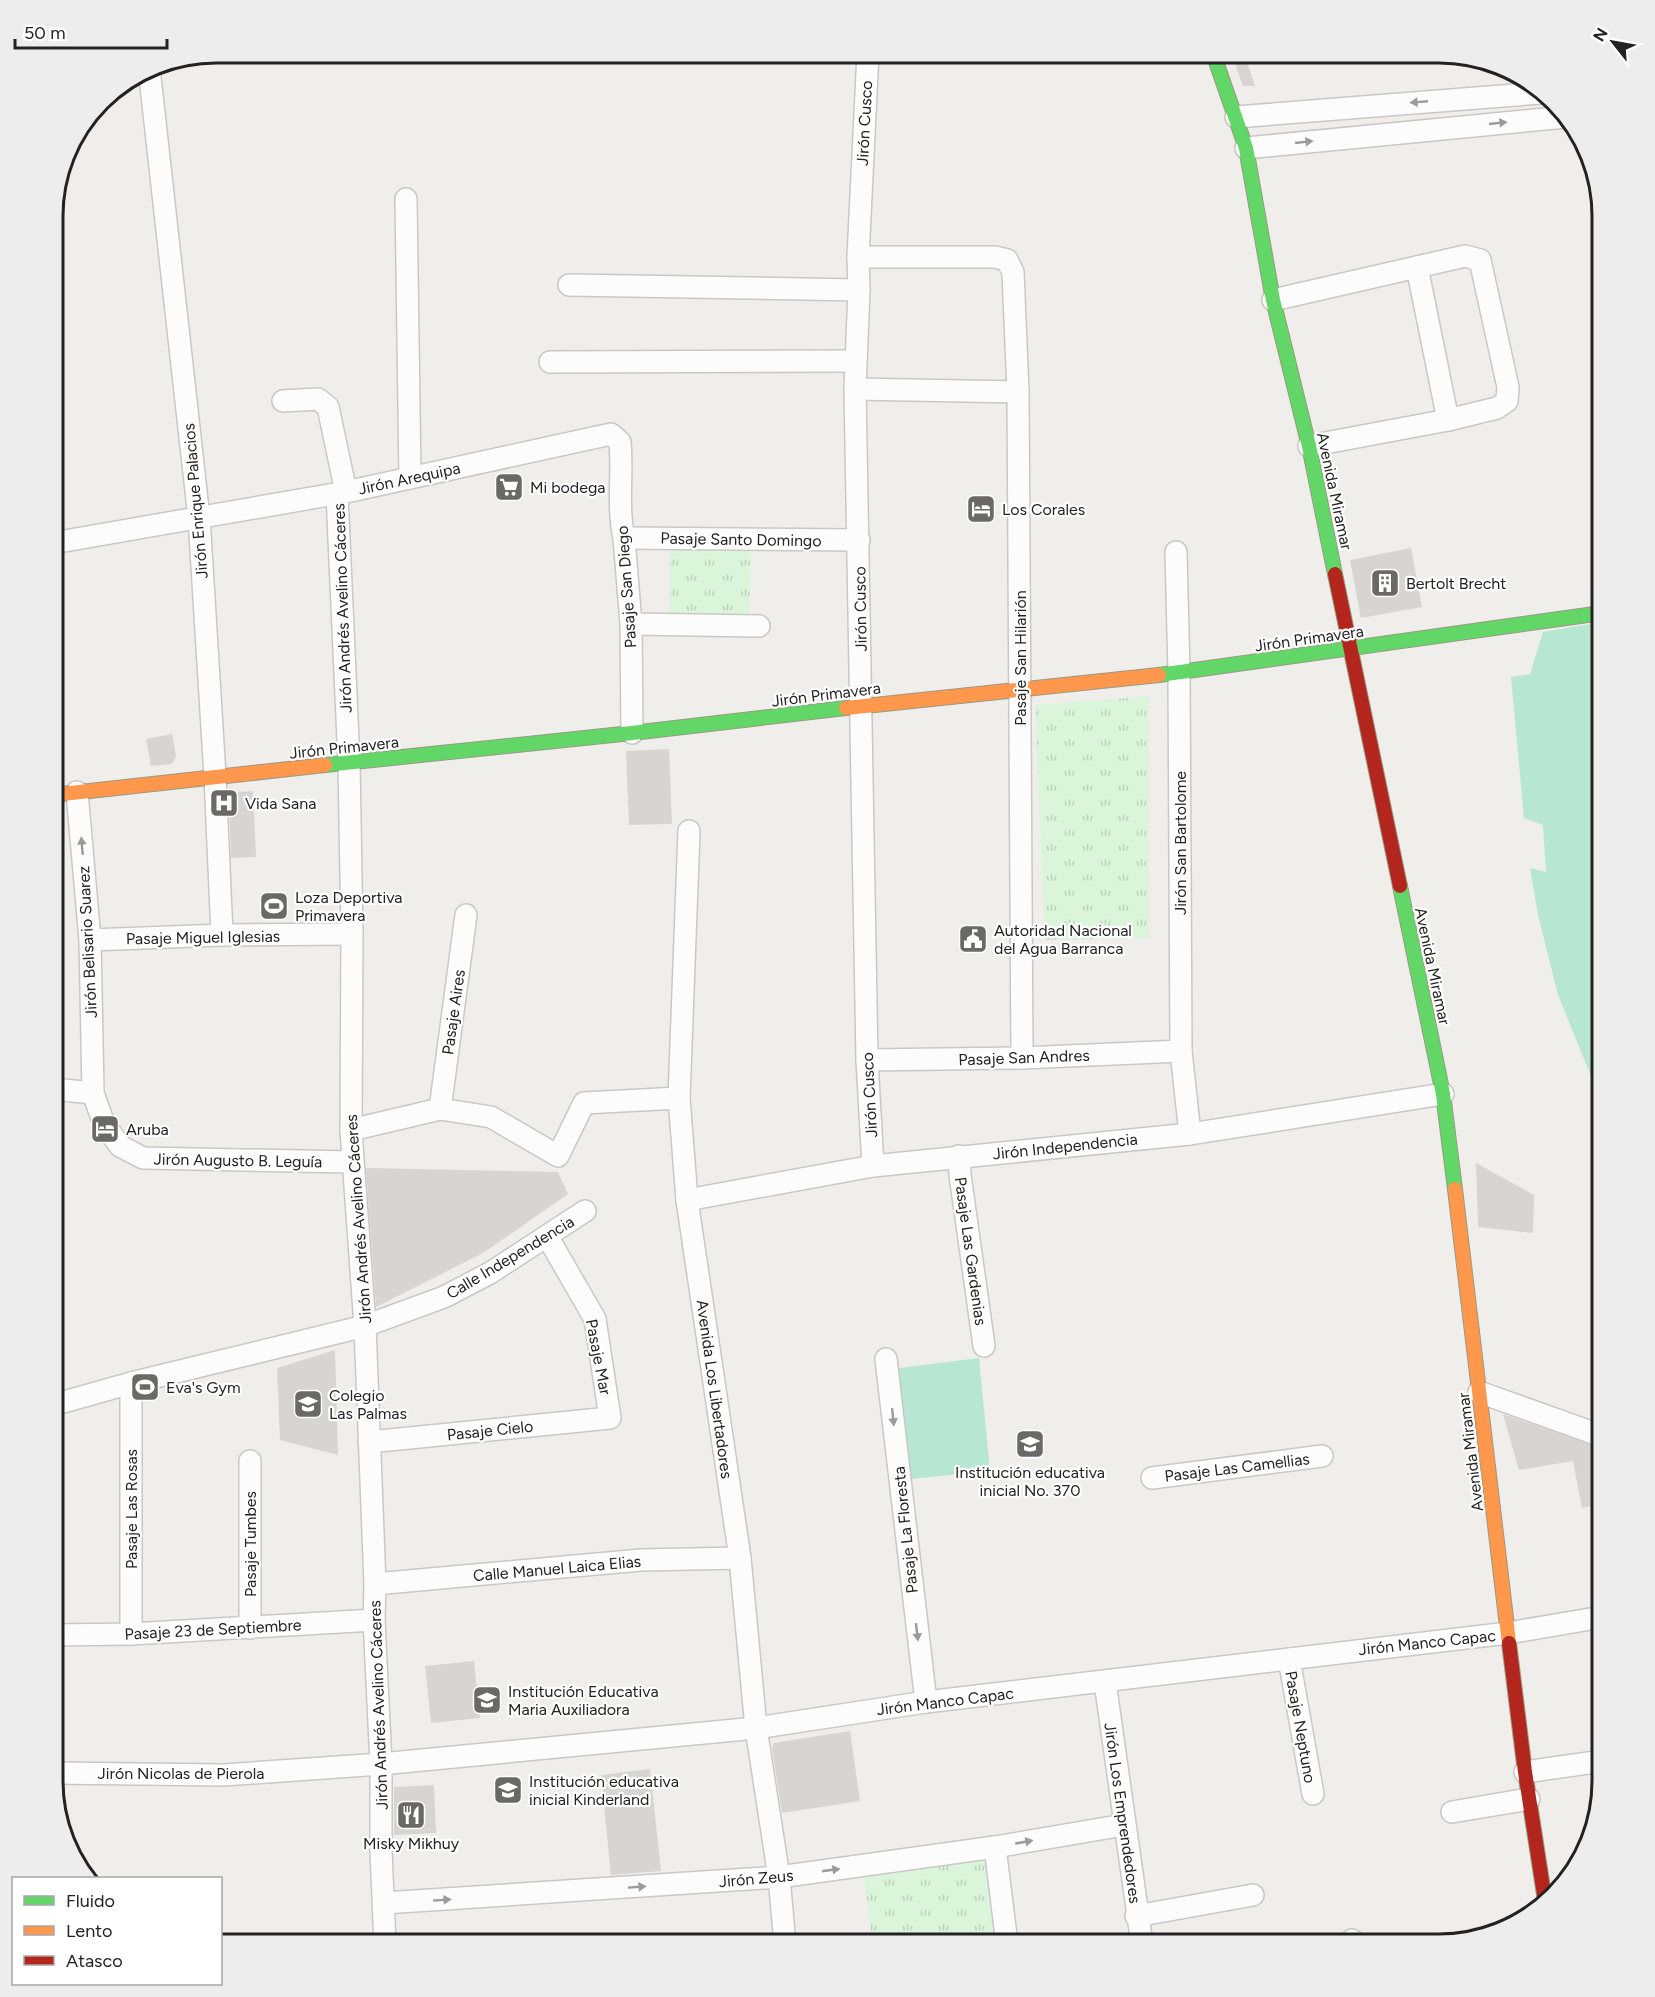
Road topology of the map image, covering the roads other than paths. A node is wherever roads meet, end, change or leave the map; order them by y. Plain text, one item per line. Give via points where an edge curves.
1 (868, 63) edge
2 (1217, 63) edge
3 (150, 78) edge
4 (1530, 94) edge
5 (1236, 117) junction
6 (1556, 118) edge
7 (1246, 148) junction
8 (406, 199) dead end
9 (858, 257) junction
10 (1417, 267) junction
11 (569, 285) dead end
12 (859, 290) junction
13 (1273, 300) junction
14 (855, 361) junction
15 (550, 362) dead end
16 (855, 389) junction
17 (1018, 392) junction
18 (283, 401) dead end
19 (1448, 420) junction
20 (620, 442) joint
21 (1310, 446) junction
22 (410, 478) junction
23 (342, 493) junction
24 (199, 518) junction
25 (624, 538) junction
26 (859, 540) junction
27 (63, 541) edge
28 (1176, 552) dead end
29 (1592, 614) edge
30 (630, 624) junction
31 (759, 626) dead end
32 (1350, 649) junction
33 (1179, 673) junction
34 (1021, 689) junction
35 (861, 706) junction
36 (632, 733) junction
37 (349, 763) junction
38 (215, 776) junction
39 (77, 792) junction
40 (63, 794) edge
41 (689, 831) dead end
42 (466, 915) dead end
43 (352, 934) junction
44 (222, 935) junction
45 (90, 940) junction
46 (1182, 1051) junction
47 (1022, 1058) junction
48 (867, 1060) junction
49 (63, 1090) edge
50 (93, 1093) junction
51 (1443, 1094) junction
52 (680, 1098) junction
53 (440, 1108) junction
54 (351, 1130) junction
55 (1190, 1134) junction
56 (959, 1156) junction
57 (352, 1162) junction
58 (873, 1166) junction
59 (687, 1200) junction
60 (585, 1211) dead end
61 (547, 1236) junction
62 (365, 1326) junction
63 (984, 1346) dead end
64 (886, 1359) dead end
65 (131, 1383) junction
66 (1479, 1392) junction
67 (63, 1402) edge
68 (610, 1418) joint
69 (1592, 1432) edge
70 (369, 1442) junction
71 (1322, 1456) dead end
72 (250, 1461) dead end
73 (1152, 1478) dead end
74 (740, 1558) junction
75 (375, 1584) junction
76 (1592, 1619) edge
77 (374, 1620) junction
78 (250, 1628) junction
79 (1508, 1633) junction
80 (131, 1634) junction
81 (63, 1635) edge
82 (1289, 1659) junction
83 (1105, 1682) junction
84 (926, 1702) junction
85 (756, 1728) junction
86 (1592, 1762) edge
87 (381, 1764) junction
88 (1525, 1772) junction
89 (63, 1773) edge
90 (1313, 1794) dead end
91 (1529, 1799) junction
92 (1452, 1812) dead end
93 (1124, 1825) junction
94 (994, 1847) junction
95 (778, 1877) junction
96 (1544, 1892) edge
97 (1253, 1895) dead end
98 (384, 1903) junction
99 (1136, 1916) junction
100 (385, 1934) edge
101 (784, 1934) edge
102 (1006, 1934) edge
103 (1140, 1934) edge

1 - 9 street, Jirón Cusco
2 - 5 street, Avenida Miramar
3 - 24 street, Jirón Enrique Palacios
4 -> 5 street
5 - 7 street, Avenida Miramar
7 -> 6 street
7 - 13 street, Avenida Miramar
8 - 22 street
9 - 12 street, Jirón Cusco
9 - 17 street, Pasaje San Hilarión via 1007,260 1013,272
10 - 13 street
10 - 19 street
10 - 19 street via 1465,256 1480,260 1508,387 1507,401 1497,408
11 - 12 street
12 - 14 street, Jirón Cusco
13 - 21 street, Avenida Miramar
14 - 15 street
14 - 16 street, Jirón Cusco
16 - 17 street
16 - 26 street, Jirón Cusco
17 - 34 street, Pasaje San Hilarión
18 - 23 street, Jirón Andrés Avelino Cáceres via 318,399 328,407
19 - 21 street
20 - 22 street, Jirón Arequipa via 611,434
20 - 25 street, Pasaje San Diego
21 - 32 street, Avenida Miramar
22 - 23 street, Jirón Arequipa
23 - 24 street, Jirón Arequipa
23 - 37 street, Jirón Andrés Avelino Cáceres
24 - 27 street, Jirón Arequipa
24 - 38 street, Jirón Enrique Palacios
25 - 26 street, Pasaje Santo Domingo
25 - 30 street, Pasaje San Diego
26 - 35 street, Jirón Cusco
28 - 33 street, Jirón San Bartolome
29 - 32 street, Jirón Primavera
30 - 31 street
30 - 36 street, Pasaje San Diego
32 - 33 street, Jirón Primavera
32 - 51 street, Avenida Miramar
33 - 34 street, Jirón Primavera
33 - 46 street, Jirón San Bartolome
34 - 35 street, Jirón Primavera
34 - 47 street, Pasaje San Hilarión
35 - 36 street, Jirón Primavera
35 - 48 street, Jirón Cusco
36 - 37 street, Jirón Primavera
37 - 38 street, Jirón Primavera
37 - 43 street, Jirón Andrés Avelino Cáceres
38 - 39 street, Jirón Primavera
38 - 44 street, Jirón Enrique Palacios
39 - 40 street, Jirón Primavera
45 -> 39 street, Jirón Belisario Suarez
41 - 52 street, Avenida Los Libertadores
42 - 53 street, Pasaje Aires
43 - 44 street, Pasaje Miguel Iglesias
43 - 54 street, Jirón Andrés Avelino Cáceres
44 - 45 street, Pasaje Miguel Iglesias
45 - 50 street, Jirón Belisario Suarez
46 - 47 street, Pasaje San Andres
46 - 55 street, Jirón San Bartolome
47 - 48 street, Pasaje San Andres
48 - 58 street, Jirón Cusco
49 - 50 street
50 - 57 street, Jirón Augusto B. Leguía via 104,1124 120,1146 143,1158
51 - 55 street, Jirón Independencia
51 - 66 street, Avenida Miramar
52 - 53 street via 584,1103 558,1156 491,1117
52 - 59 street, Avenida Los Libertadores
53 - 54 street
54 - 57 street, Jirón Andrés Avelino Cáceres
55 - 56 street, Jirón Independencia
56 - 58 street, Jirón Independencia
56 - 63 street, Pasaje Las Gardenias
57 - 62 street, Jirón Andrés Avelino Cáceres
58 - 59 street, Jirón Independencia
59 - 74 street, Avenida Los Libertadores
60 - 61 street, Calle Independencia
61 - 62 street, Calle Independencia via 444,1297
61 - 68 street, Pasaje Mar via 595,1319
62 - 65 street, Calle Independencia
62 - 70 street, Jirón Andrés Avelino Cáceres
64 -> 84 street, Pasaje La Floresta
65 - 67 street, Calle Independencia
65 - 80 street, Pasaje Las Rosas
66 - 69 street
66 - 79 street, Avenida Miramar
68 - 70 street, Pasaje Cielo
70 - 75 street, Jirón Andrés Avelino Cáceres
71 - 73 street, Pasaje Las Camellias
72 - 78 street, Pasaje Tumbes
74 - 75 street, Calle Manuel Laica Elias via 641,1560
74 - 85 street, Avenida Los Libertadores
75 - 77 street, Jirón Andrés Avelino Cáceres
76 - 79 street
77 - 78 street, Pasaje 23 de Septiembre
77 - 87 street, Jirón Andrés Avelino Cáceres
78 - 80 street, Pasaje 23 de Septiembre
79 - 82 street, Jirón Manco Capac
79 - 88 street, Avenida Miramar
80 - 81 street, Pasaje 23 de Septiembre
82 - 83 street, Jirón Manco Capac
82 - 90 street, Pasaje Neptuno
83 - 84 street, Jirón Manco Capac
83 - 93 street, Jirón Los Emprendedores
84 - 85 street, Jirón Manco Capac
85 - 87 street, Jirón Manco Capac
85 - 95 street, Avenida Los Libertadores
86 - 88 street
87 - 89 street, Jirón Nicolas de Pierola via 224,1776
87 - 98 street, Jirón Andrés Avelino Cáceres
88 - 91 street, Avenida Miramar
91 - 92 street
91 - 96 street, Avenida Miramar
94 -> 93 street, Jirón Zeus
93 - 99 street, Jirón Los Emprendedores
95 -> 94 street, Jirón Zeus
94 - 102 street
98 -> 95 street, Jirón Zeus
95 - 101 street, Avenida Los Libertadores
97 - 99 street
98 - 100 street, Jirón Andrés Avelino Cáceres
99 - 103 street, Jirón Los Emprendedores

